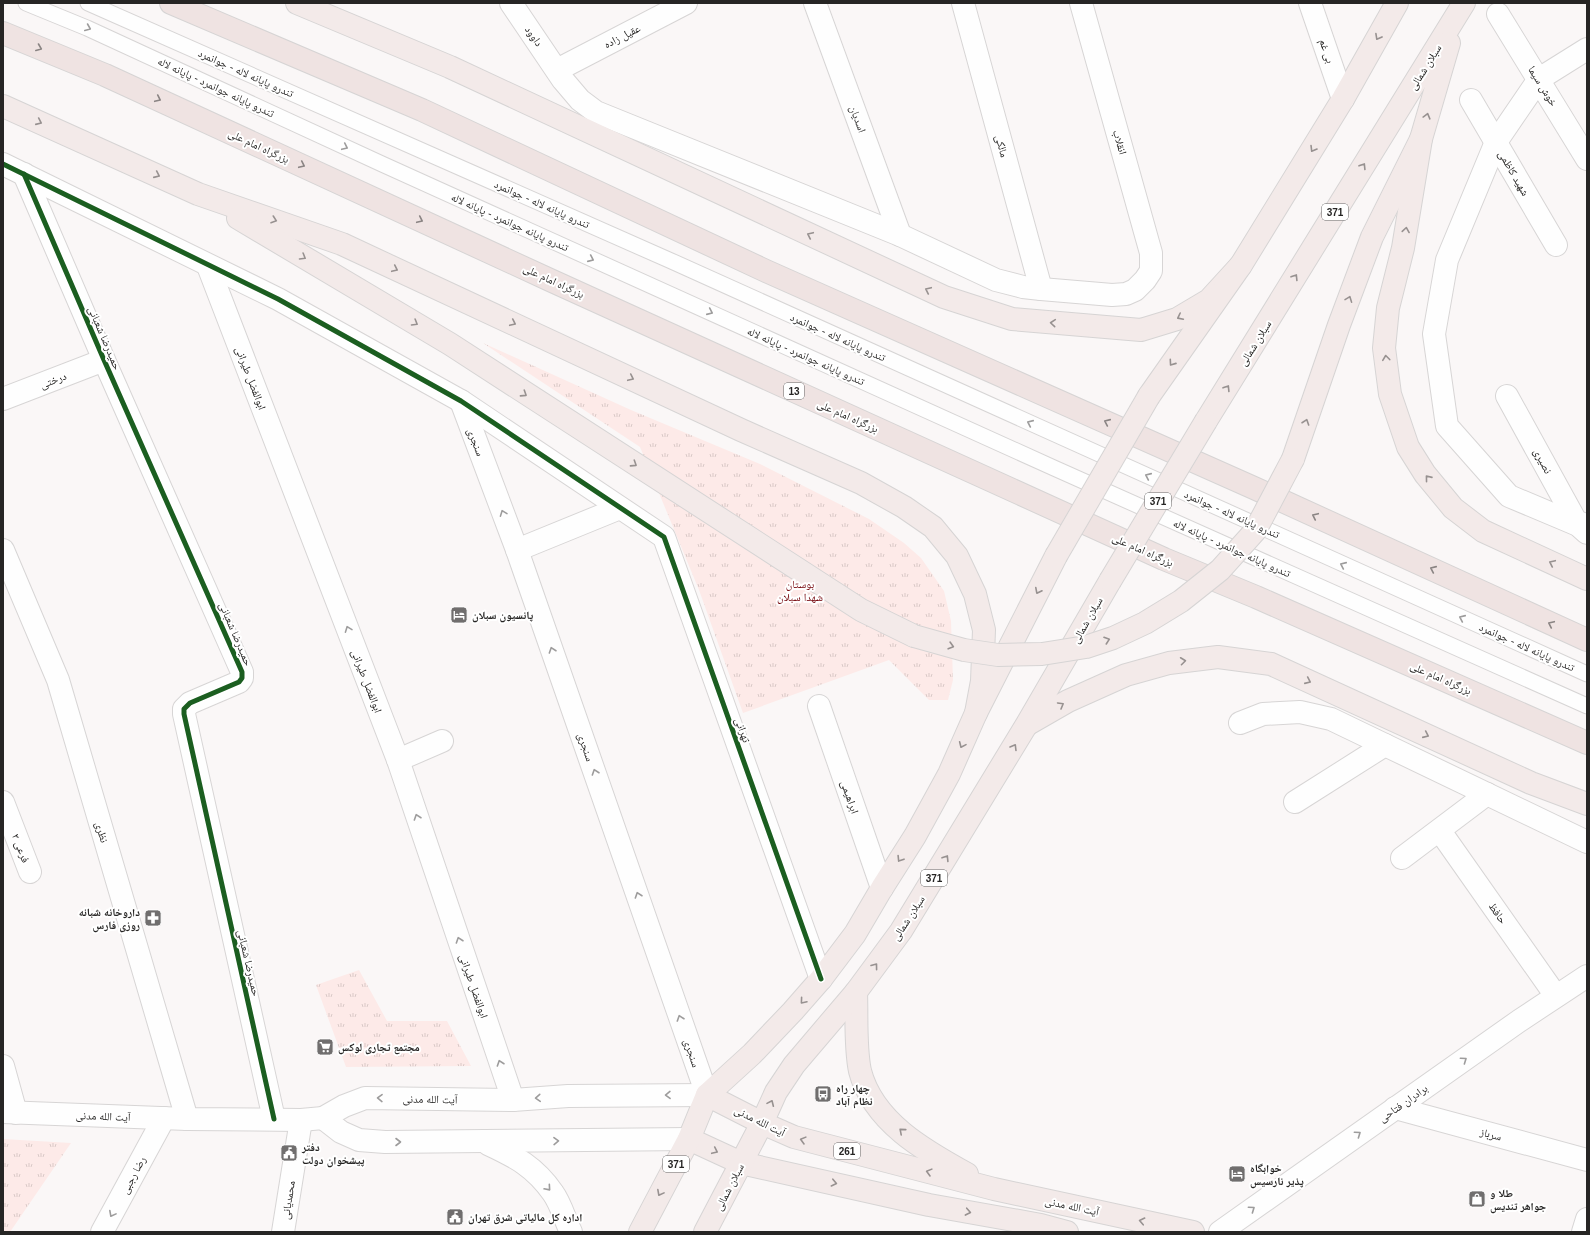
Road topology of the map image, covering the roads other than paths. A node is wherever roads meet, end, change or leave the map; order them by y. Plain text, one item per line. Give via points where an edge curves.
1 (26, 3) edge
2 (88, 3) edge
3 (171, 3) edge
4 (297, 3) edge
5 (511, 3) edge
6 (815, 3) edge
7 (963, 3) edge
8 (1081, 3) edge
9 (1310, 3) edge
10 (1397, 3) edge
11 (680, 4) edge
12 (1461, 8) edge
13 (1498, 14) dead end
14 (3, 33) edge
15 (1587, 49) edge
16 (557, 70) junction
17 (1539, 79) junction
18 (1343, 99) junction
19 (1471, 100) dead end
20 (3, 106) edge
21 (1421, 139) junction
22 (1496, 142) junction
23 (1587, 159) edge
24 (3, 164) edge
25 (24, 174) junction
26 (198, 194) junction
27 (900, 235) junction
28 (1556, 245) dead end
29 (1241, 265) junction
30 (208, 266) junction
31 (1145, 280) joint
32 (1041, 289) junction
33 (104, 360) junction
34 (1507, 396) dead end
35 (3, 399) edge
36 (461, 401) junction
37 (620, 508) junction
38 (1584, 526) edge
39 (3, 550) edge
40 (517, 550) junction
41 (1587, 579) edge
42 (1587, 640) edge
43 (1587, 674) edge
44 (819, 706) dead end
45 (1587, 706) edge
46 (976, 713) junction
47 (1240, 723) dead end
48 (1027, 724) junction
49 (442, 741) dead end
50 (1587, 743) edge
51 (1385, 745) junction
52 (398, 760) junction
53 (1487, 794) junction
54 (3, 802) edge
55 (1295, 802) dead end
56 (1587, 804) edge
57 (7, 825) edge
58 (1440, 831) junction
59 (1587, 842) edge
60 (1402, 858) dead end
61 (30, 872) dead end
62 (882, 888) junction
63 (1587, 976) edge
64 (821, 979) junction
65 (856, 992) junction
66 (1556, 996) junction
67 (3, 1066) edge
68 (707, 1095) junction
69 (513, 1100) junction
70 (1395, 1108) junction
71 (9, 1112) edge
72 (164, 1118) junction
73 (323, 1118) junction
74 (187, 1119) junction
75 (274, 1119) junction
76 (301, 1120) junction
77 (762, 1123) junction
78 (689, 1139) junction
79 (483, 1142) junction
80 (1587, 1160) edge
81 (741, 1163) junction
82 (994, 1188) junction
83 (1587, 1219) edge
84 (1041, 1225) junction
85 (102, 1232) edge
86 (283, 1232) edge
87 (571, 1232) edge
88 (640, 1232) edge
89 (705, 1232) edge
90 (1018, 1232) edge
91 (1067, 1232) edge
92 (1193, 1232) edge
93 (1220, 1232) edge
94 (1583, 1232) edge

1 -> 45 lane, تندرو پایانه جوانمرد - پایانه لاله via 87,28 1054,468
43 -> 2 lane, تندرو پایانه لاله - جوانمرد via 662,257
42 -> 3 highway via 1254,488 766,271 422,110
29 -> 4 main road via 1209,300 1178,319 1141,330 1012,319 944,297 456,69
5 - 16 street, داوود
6 - 27 street, اسدیان
7 - 32 street, مالکی
8 - 31 street, انقلاب via 1151,253 1151,271
9 - 18 street, بی غم
10 -> 18 main road, 371
11 - 16 street, عقیل زاده
21 -> 12 main road
48 -> 12 main road, سبلان شمالی / 371, bridge via 1206,421
13 - 17 street, خوش سیما
14 -> 50 highway, بزرگراه امام علی / 13 via 106,75 1164,559
15 - 17 street
16 - 27 street, داوود via 580,100 596,112
17 - 22 street
17 - 23 street, خوش سیما
18 -> 29 main road, 371
19 - 22 street, شهید کاظمی
20 -> 26 main road
26 -> 21 main road, bridge via 450,344 854,606 914,636 964,650 998,655 1042,654 1086,647 1139,626 1181,601 1220,570 1255,531 1293,458 1372,237
41 -> 21 main road via 1483,531 1453,508 1425,474 1408,447 1390,394 1384,348 1388,308 1403,248
22 - 28 street, شهید کاظمی
22 - 38 street via 1447,260 1434,334 1447,426 1509,496
24 - 25 street, تهرانی
25 - 30 street, تهرانی
25 - 33 street, حمیدرضا شعبانی
26 -> 46 main road via 342,244 741,430 861,483 904,506 934,527 957,556 975,594 984,630 982,681
27 - 32 street, داوود via 996,280
29 -> 46 main road, 371, bridge via 1149,396 1056,556
30 - 36 street, تهرانی via 278,299
52 -> 30 street, ابوالفضل طیرانی
31 - 32 street, داوود via 1135,290 1126,294
33 - 35 street, درختی
33 - 75 street, حمیدرضا شعبانی via 242,672 240,682 190,703 184,709 184,714
34 - 38 street, نصیری
36 - 37 street, تهرانی
40 -> 36 street, سنجری
37 - 40 street
37 - 64 street, تهرانی via 664,537
39 - 74 street, نظری via 58,680
68 -> 40 street, سنجری
44 - 62 street, ابراهیمی
46 -> 62 main road, 371 via 949,774 915,836
47 - 51 street via 1263,714 1300,712 1331,719
48 -> 56 main road via 1068,701 1126,675 1169,663 1218,657 1271,664 1531,783
65 -> 48 main road, سبلان شمالی / 371 via 901,931
49 - 52 street
51 - 53 street
51 - 55 street
69 -> 52 street, ابوالفضل طیرانی
53 - 58 street
53 - 59 street
54 - 57 street, فرعی ۲
57 - 61 street, فرعی ۲
58 - 60 street
58 - 66 street, حافظ
62 - 64 main road, 371 via 855,934
63 - 66 street, برادران فتاحی
64 -> 68 main road, 371 via 762,1043
77 -> 65 main road, سبلان شمالی / 371 via 776,1092 794,1065
82 -> 65 main road via 915,1143 876,1104 860,1072
70 -> 66 street, برادران فتاحی
67 - 71 street
68 -> 69 street, آیت الله مدنی / 261 via 568,1096
68 - 77 main road, آیت الله مدنی / 261
68 - 78 main road, 371
69 -> 73 street, آیت الله مدنی / 261 via 366,1098 344,1106
70 - 80 street, سرباز
93 -> 70 street, برادران فتاحی
71 - 72 street, آیت الله مدنی / 261
72 - 74 street, آیت الله مدنی / 261
72 -> 85 street, رضا رجبی
73 - 76 street, آیت الله مدنی / 261
73 -> 79 street via 341,1132 359,1140
74 - 75 street, آیت الله مدنی / 261
75 - 76 street, آیت الله مدنی / 261
76 - 86 street, محمدیانی
77 - 81 main road, سبلان شمالی / 371
82 -> 77 main road, آیت الله مدنی / 261 via 794,1137
79 -> 78 street
78 -> 81 main road
78 -> 88 main road, 371
79 -> 87 street via 531,1167 554,1194
81 -> 84 main road via 929,1204
81 - 89 main road, سبلان شمالی / 371
92 -> 82 main road, آیت الله مدنی / 261
83 - 94 street
84 - 90 main road
84 - 91 main road

